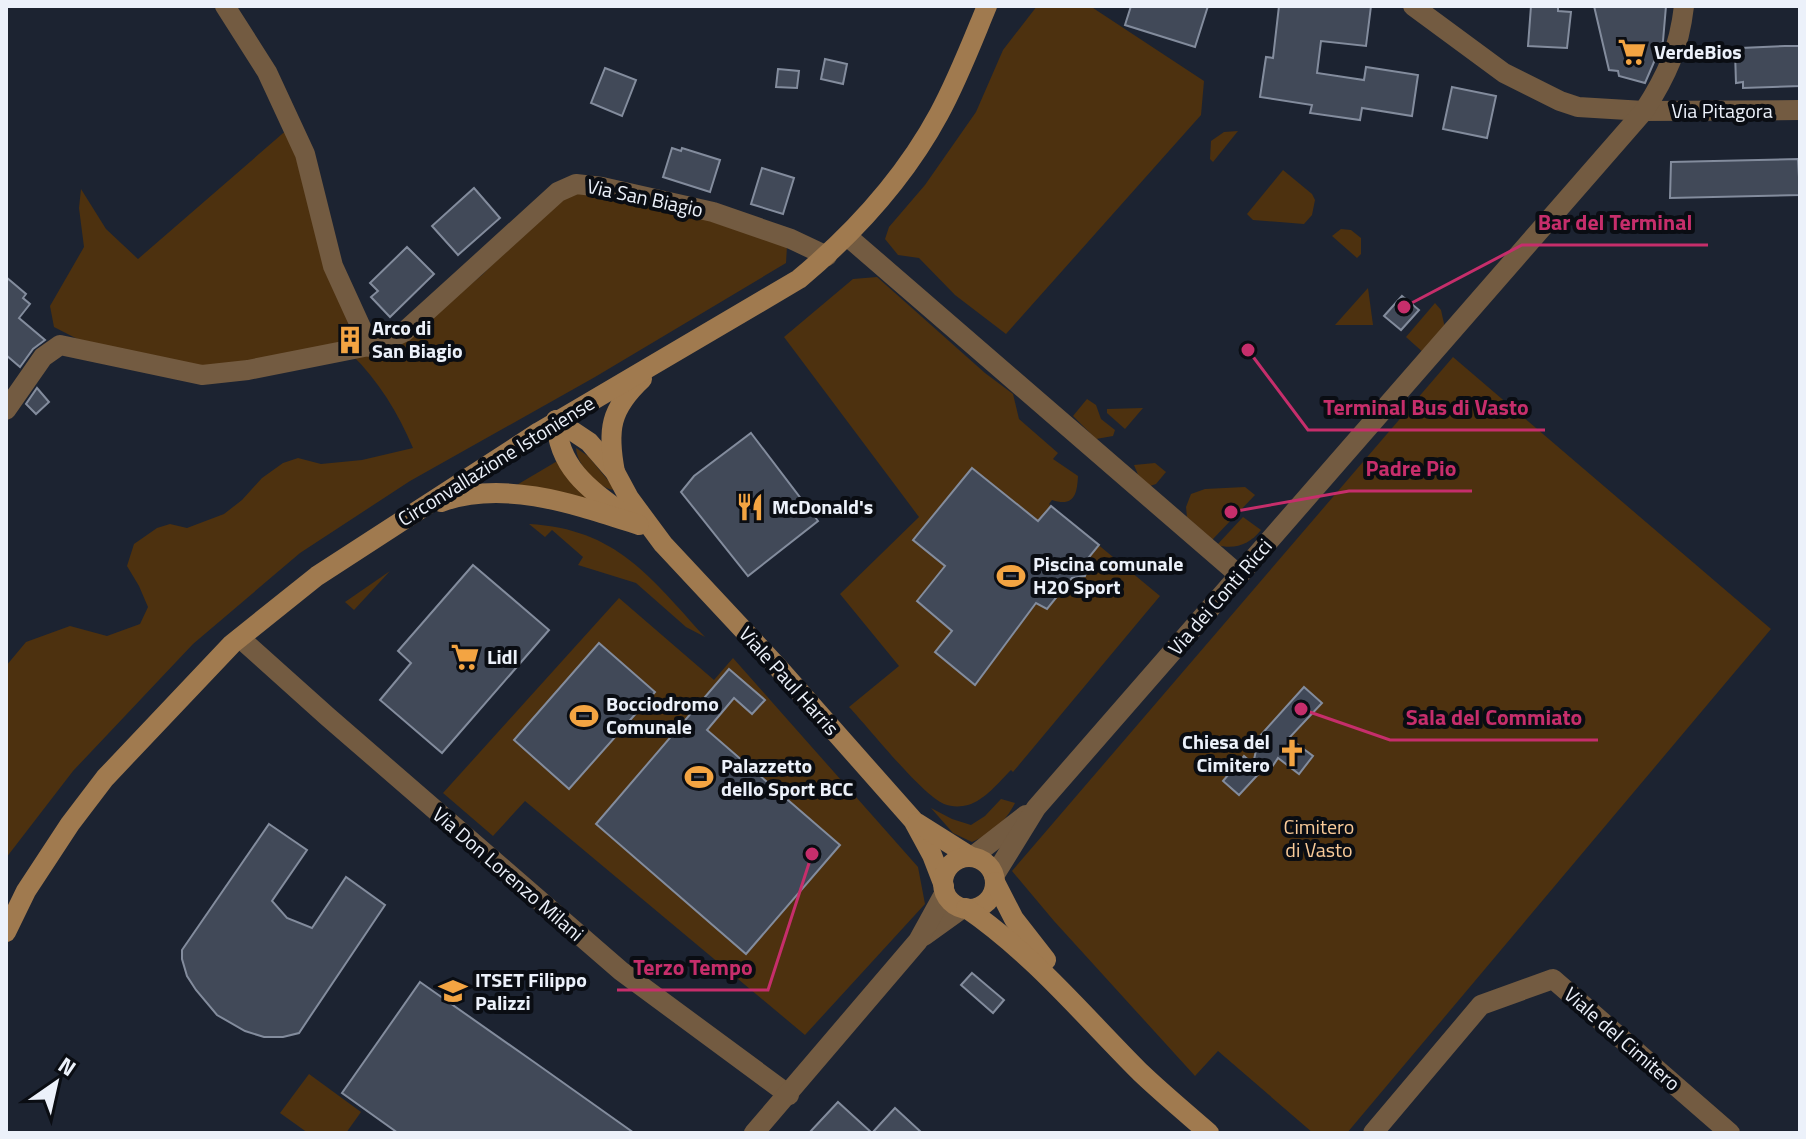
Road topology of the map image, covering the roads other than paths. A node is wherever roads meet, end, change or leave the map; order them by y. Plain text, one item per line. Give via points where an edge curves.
1 (225, 6) edge
2 (987, 6) edge
3 (1413, 6) edge
4 (1684, 6) edge
5 (1800, 110) edge
6 (1644, 111) junction
7 (847, 236) junction
8 (827, 256) junction
9 (370, 347) junction
10 (671, 355) junction
11 (6, 410) edge
12 (556, 420) junction
13 (615, 472) junction
14 (422, 508) junction
15 (639, 525) junction
16 (663, 544) junction
17 (1239, 575) junction
18 (240, 638) junction
19 (1036, 808) junction
20 (913, 820) junction
21 (972, 857) junction
22 (995, 879) junction
23 (944, 889) junction
24 (964, 908) junction
25 (6, 932) edge
26 (918, 941) junction
27 (1081, 1009) junction
28 (789, 1095) junction
29 (761, 1131) edge
30 (1209, 1133) edge
31 (1373, 1133) edge
32 (1730, 1133) edge

1 - 9 street via 267,72 305,154 333,266
2 - 7 main road, Circonvallazione Istoniense via 939,115 897,178
3 - 6 street, Via Pitagora via 1484,61 1534,89 1578,107
4 - 6 street, Via dei Conti Ricci via 1675,55
5 - 6 street, Via Pitagora
6 - 17 street, Via dei Conti Ricci
7 - 8 main road, Circonvallazione Istoniense
7 - 17 street
8 - 9 street, Via San Biagio via 713,212 576,184 558,192 404,332
8 - 10 main road, Circonvallazione Istoniense via 799,279
9 - 11 street, Via San Biagio via 202,375 60,345 43,357
10 - 12 main road, Circonvallazione Istoniense
10 - 13 main road, Viale Paul Harris via 619,405 610,429
12 - 13 main road, Viale Paul Harris via 589,442
12 - 14 main road, Circonvallazione Istoniense
12 - 15 main road, Viale Paul Harris via 565,460 579,479
13 - 16 main road, Viale Paul Harris
14 - 15 main road, Viale Paul Harris via 456,496 519,495 552,499
14 - 18 main road, Circonvallazione Istoniense via 317,576
15 - 16 main road, Viale Paul Harris
16 - 20 main road, Viale Paul Harris
17 - 19 street, Via dei Conti Ricci
18 - 25 main road, Circonvallazione Istoniense via 105,778 26,891
18 - 28 street, Via Don Lorenzo Milani via 621,971
19 - 21 street, Via dei Conti Ricci
19 - 22 street, Via dei Conti Ricci
20 - 21 main road, Viale Paul Harris
20 - 23 main road, Viale Paul Harris
21 - 22 main road via 986,863
21 - 23 main road via 950,865
22 - 24 main road via 987,902
22 - 27 main road via 1014,919
23 - 24 main road
23 - 26 street
24 - 26 street
24 - 27 main road via 1011,941
26 - 28 street
27 - 30 main road via 1139,1071
28 - 29 street
31 - 32 street, Viale del Cimitero via 1481,1005 1553,979

